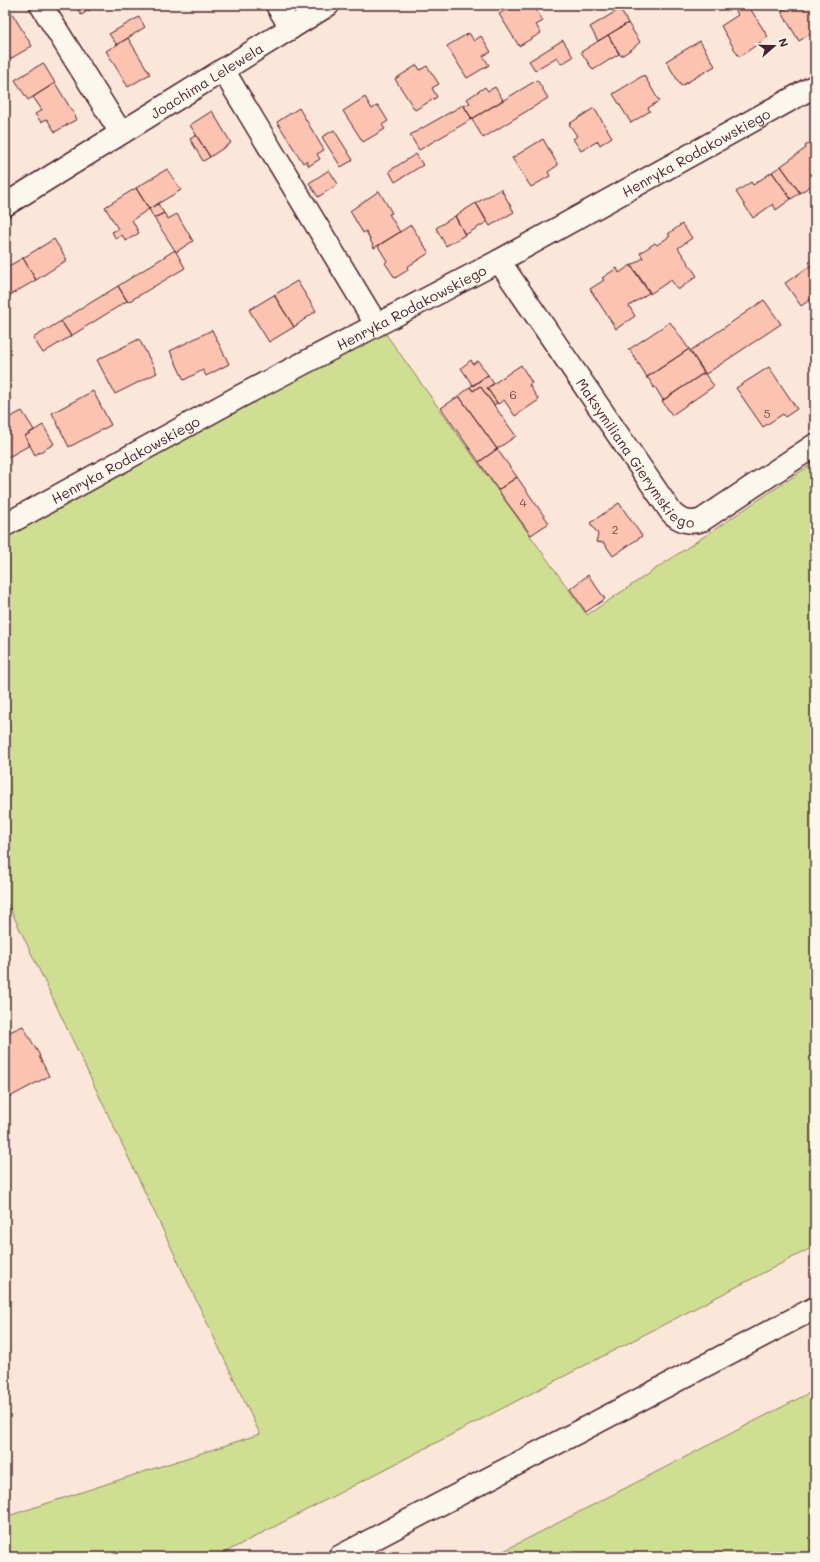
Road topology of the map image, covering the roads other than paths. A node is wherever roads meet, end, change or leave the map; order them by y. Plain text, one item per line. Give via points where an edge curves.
1 (41, 5) edge
2 (277, 5) edge
3 (328, 5) edge
4 (292, 28) junction
5 (223, 70) junction
6 (815, 86) edge
7 (121, 133) junction
8 (5, 205) edge
9 (499, 261) junction
10 (376, 324) junction
11 (815, 445) edge
12 (5, 525) edge
13 (815, 1308) edge
14 (339, 1557) edge

1 - 7 main road
2 - 4 main road
3 - 4 main road, Joachima Lelewela
4 - 5 main road, Joachima Lelewela
5 - 7 main road, Joachima Lelewela
5 - 10 main road
6 - 9 main road, Henryka Rodakowskiego
7 - 8 main road, Joachima Lelewela
9 - 10 main road, Henryka Rodakowskiego
9 - 11 main road, Maksymiliana Gierymskiego via 672,512 682,520 695,522 706,518
10 - 12 main road, Henryka Rodakowskiego
13 - 14 main road

